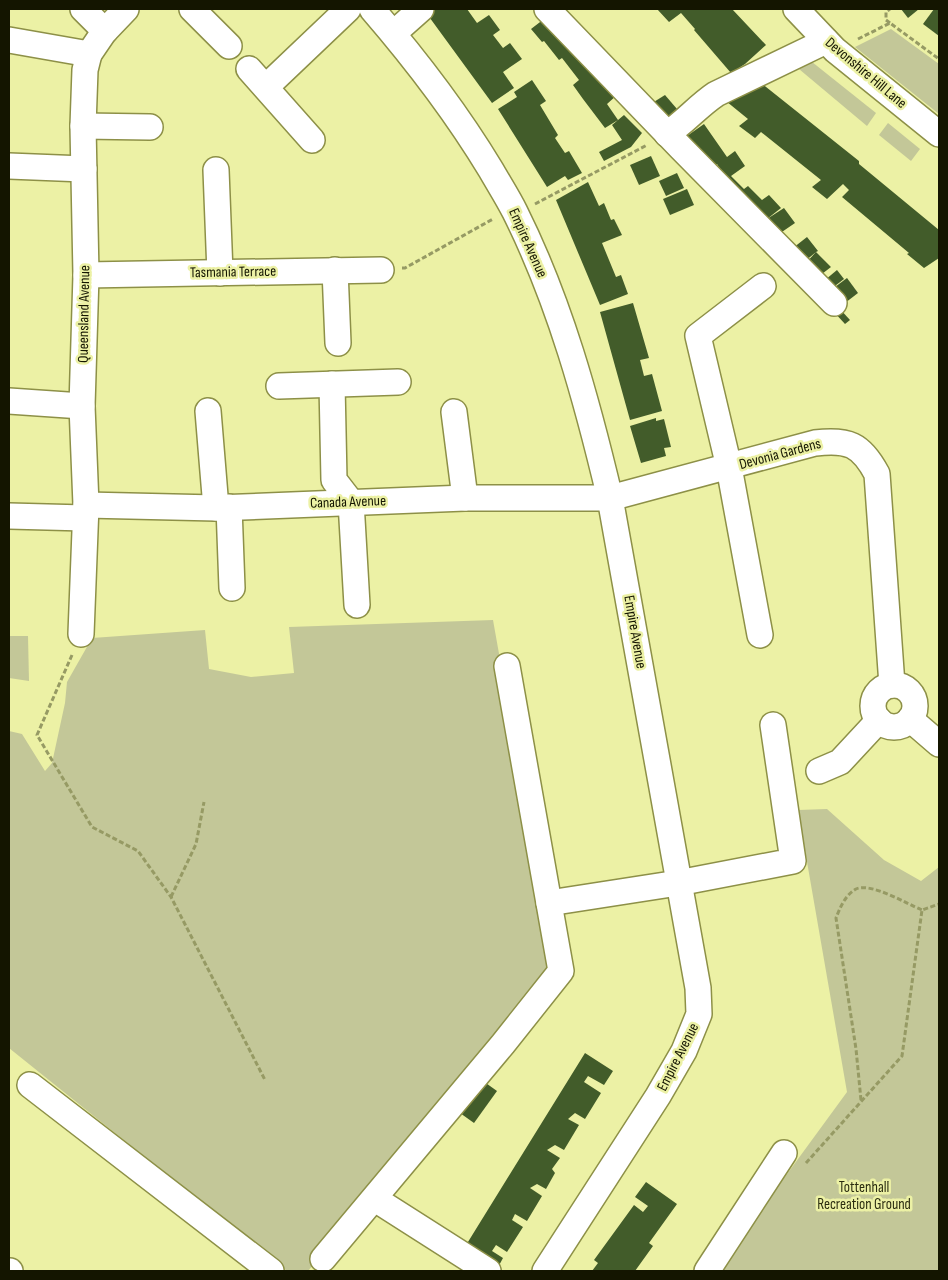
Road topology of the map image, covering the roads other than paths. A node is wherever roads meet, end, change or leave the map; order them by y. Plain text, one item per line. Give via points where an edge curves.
1 (83, 9) edge
2 (126, 9) edge
3 (192, 9) edge
4 (348, 9) edge
5 (372, 9) edge
6 (421, 9) edge
7 (796, 9) edge
8 (536, 11) edge
9 (105, 31) junction
10 (394, 33) junction
11 (9, 40) edge
12 (826, 40) junction
13 (230, 46) dead end
14 (89, 54) junction
15 (249, 69) dead end
16 (266, 87) junction
17 (619, 104) dead end
18 (83, 126) junction
19 (150, 127) dead end
20 (939, 134) edge
21 (661, 137) junction
22 (312, 140) dead end
23 (9, 166) edge
24 (84, 169) junction
25 (216, 170) dead end
26 (699, 185) dead end
27 (335, 270) junction
28 (381, 270) road end
29 (220, 273) junction
30 (86, 275) junction
31 (764, 286) dead end
32 (834, 303) dead end
33 (338, 343) dead end
34 (398, 382) dead end
35 (332, 384) junction
36 (278, 386) dead end
37 (9, 401) edge
38 (82, 406) junction
39 (208, 411) dead end
40 (454, 412) dead end
41 (729, 468) junction
42 (465, 498) junction
43 (610, 498) junction
44 (351, 502) junction
45 (222, 507) junction
46 (86, 511) junction
47 (9, 516) edge
48 (232, 588) dead end
49 (357, 605) dead end
50 (81, 634) road end
51 (760, 635) dead end
52 (507, 666) dead end
53 (892, 685) junction
54 (910, 719) junction
55 (878, 720) junction
56 (773, 725) dead end
57 (939, 744) edge
58 (819, 771) dead end
59 (678, 883) junction
60 (548, 902) junction
61 (30, 1085) dead end
62 (792, 1161) road end
63 (375, 1199) junction
64 (323, 1259) dead end
65 (270, 1271) edge
66 (488, 1271) edge
67 (545, 1271) edge
68 (707, 1271) edge

1 - 9 street
2 - 9 street, Queensland Avenue
3 - 13 street
4 - 16 street
5 - 10 street, Empire Avenue
6 - 10 street
7 - 12 street, Devonshire Hill Lane
8 - 21 street
9 - 14 street, Queensland Avenue
10 - 43 street, Empire Avenue via 466,128 515,211 548,287 568,346
11 - 14 street
12 - 20 street, Devonshire Hill Lane
12 - 21 street via 716,94
14 - 18 street, Queensland Avenue via 85,70
15 - 16 street
16 - 22 street
17 - 21 street
18 - 19 street
18 - 24 street, Queensland Avenue
21 - 26 street
21 - 32 street
23 - 24 street
24 - 30 street, Queensland Avenue
25 - 29 street
27 - 28 street, Tasmania Terrace
27 - 29 street, Tasmania Terrace
27 - 33 street
29 - 30 street, Tasmania Terrace
30 - 38 street, Queensland Avenue
31 - 41 street via 698,336
34 - 35 street
35 - 36 street
35 - 44 street via 334,480
37 - 38 street
38 - 46 street, Queensland Avenue
39 - 45 street
40 - 42 street
41 - 43 street, Devonia Gardens
41 - 51 street
41 - 53 street, Devonia Gardens via 816,443 834,441 859,449 869,459 877,474
42 - 43 street, Canada Avenue
42 - 44 street, Canada Avenue
43 - 59 street, Empire Avenue
44 - 45 street, Canada Avenue
44 - 49 street
45 - 46 street, Canada Avenue
45 - 48 street
46 - 47 street, Canada Avenue
46 - 50 street, Queensland Avenue
52 - 60 street
53 - 54 street via 901,686 912,695 915,709
53 - 55 street via 879,691 875,697 873,706
54 - 55 street via 898,727
54 - 57 street
55 - 58 street via 840,762
56 - 59 street via 793,861
59 - 60 street
59 - 67 street, Empire Avenue via 698,988 699,1014 684,1052 658,1096
60 - 63 street via 561,971
61 - 65 street
62 - 68 street
63 - 64 street
63 - 66 street

